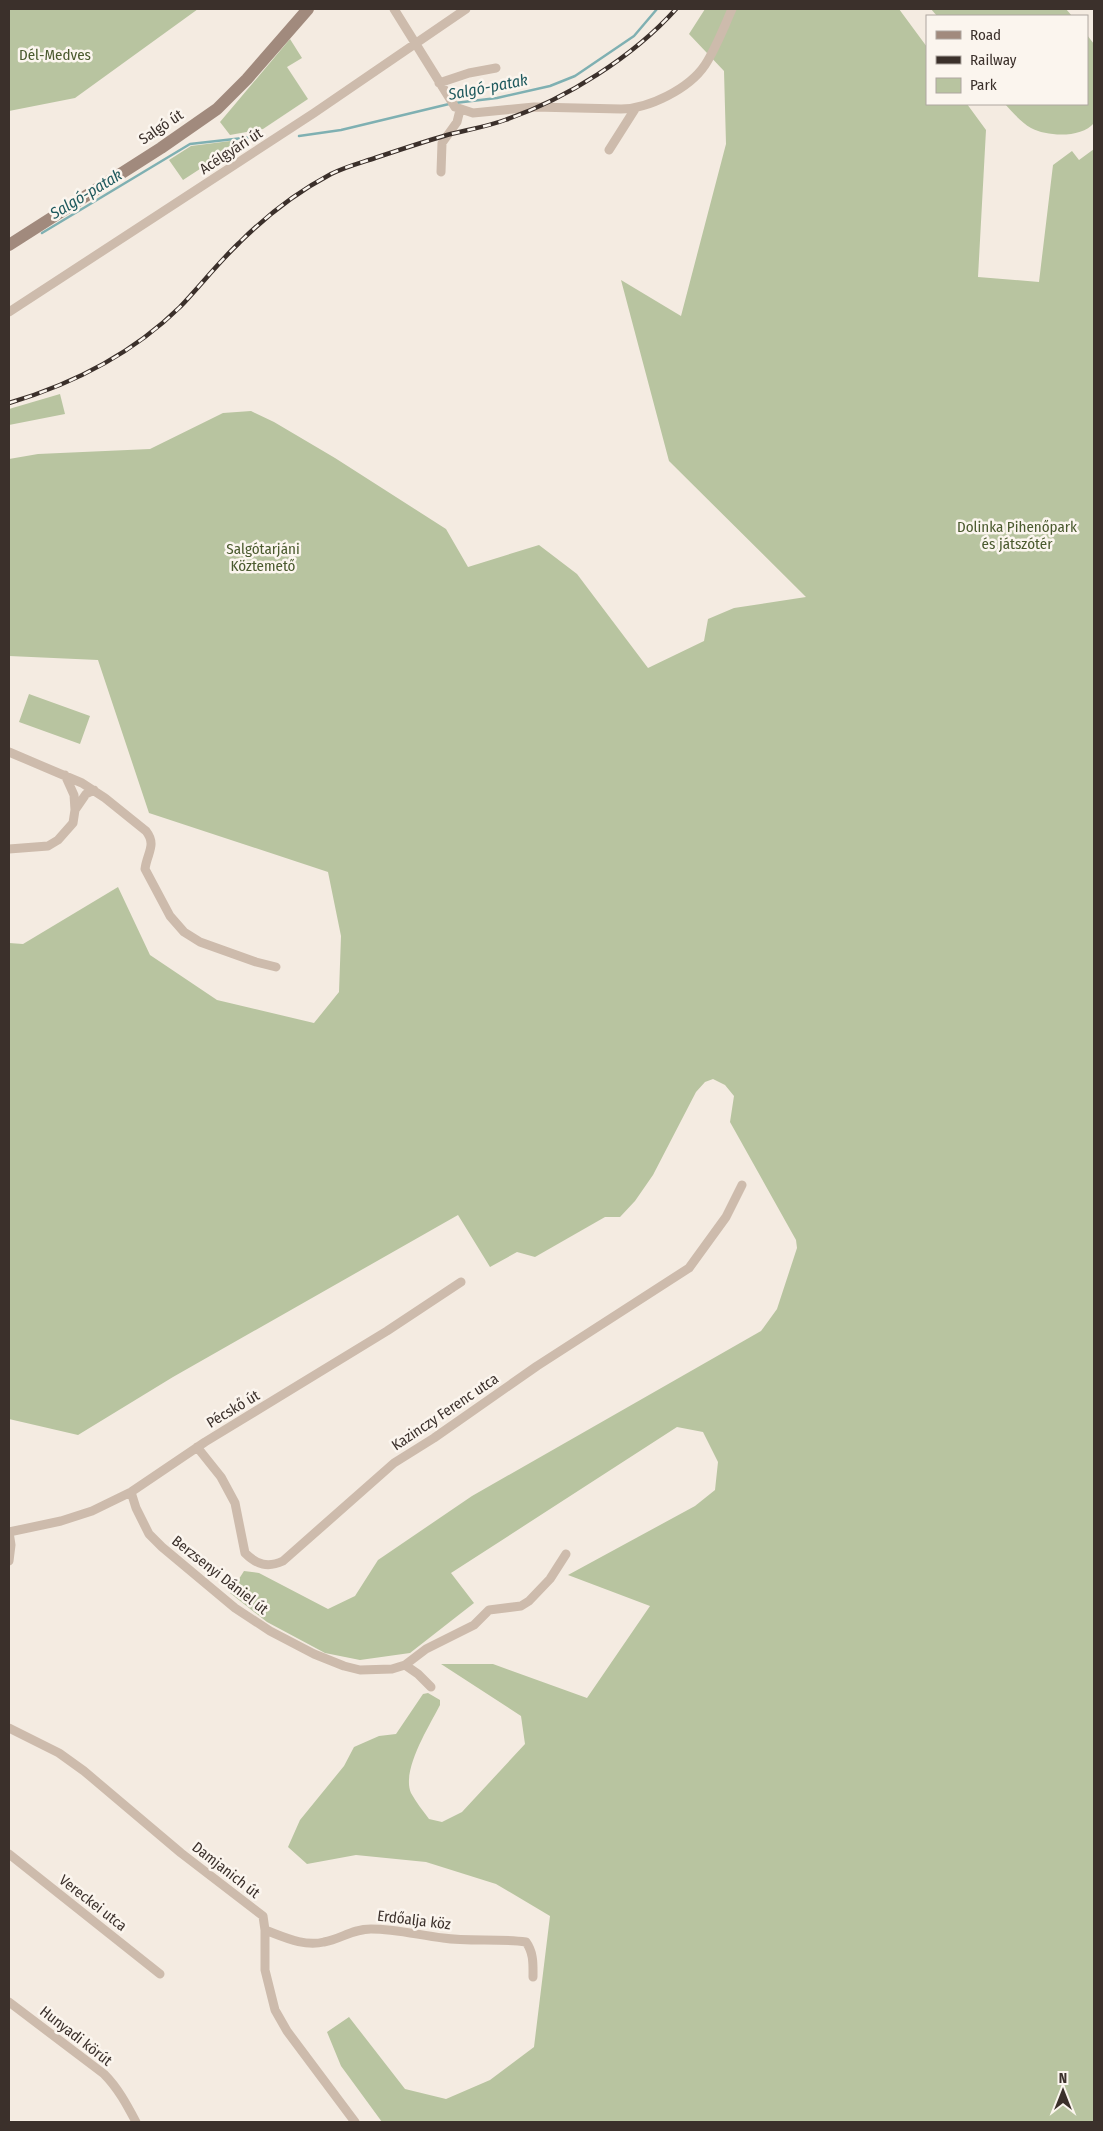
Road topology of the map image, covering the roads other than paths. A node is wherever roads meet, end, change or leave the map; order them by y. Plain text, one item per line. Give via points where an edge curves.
1 (308, 9) edge
2 (394, 9) edge
3 (466, 9) edge
4 (732, 9) edge
5 (415, 43) junction
6 (496, 68) dead end
7 (439, 83) junction
8 (455, 106) junction
9 (635, 109) junction
10 (609, 150) dead end
11 (441, 172) dead end
12 (9, 245) edge
13 (9, 312) edge
14 (9, 752) edge
15 (65, 775) junction
16 (94, 790) junction
17 (75, 810) junction
18 (9, 849) edge
19 (276, 966) dead end
20 (742, 1185) dead end
21 (461, 1282) dead end
22 (197, 1447) junction
23 (131, 1492) junction
24 (9, 1532) edge
25 (566, 1554) dead end
26 (9, 1561) edge
27 (405, 1665) junction
28 (431, 1687) dead end
29 (9, 1728) edge
30 (9, 1854) edge
31 (265, 1930) junction
32 (160, 1974) dead end
33 (533, 1977) dead end
34 (9, 2002) edge
35 (136, 2122) edge
36 (354, 2122) edge

1 - 12 main road, Salgó út via 217,109
2 - 5 street
3 - 5 street, Acélgyári út
4 - 9 street via 704,66 663,98
5 - 7 street
5 - 13 street, Acélgyári út via 314,113
6 - 7 street
7 - 8 street
8 - 9 street via 473,114 534,107
8 - 11 street via 457,122 442,143
9 - 10 street
14 - 15 street
15 - 16 street
15 - 17 street via 74,795
16 - 17 street via 86,794
16 - 19 street via 151,838 145,869 170,916 184,932 200,942
17 - 18 street via 73,823 48,846
20 - 22 street, Kazinczy Ferenc utca via 726,1217 689,1268 394,1463 283,1560 262,1565 245,1553 235,1503 214,1466
21 - 22 street, Pécskő út
22 - 23 street, Pécskő út
23 - 24 street, Pécskő út via 61,1522
23 - 27 street, Berzsenyi Dániel út via 149,1534 254,1621 314,1654 344,1666 378,1670
24 - 26 street
25 - 27 street, Berzsenyi Dániel út via 550,1579 529,1601 514,1608 489,1610 474,1625 426,1649
27 - 28 street
29 - 31 street, Damjanich út via 59,1753 84,1771 260,1914
30 - 32 street, Vereckei utca
31 - 33 street, Erdőalja köz via 294,1941 313,1943 370,1929 400,1930 444,1939 526,1942 533,1959
31 - 36 street, Damjanich út via 265,1970 275,2010
34 - 35 street, Hunyadi körút via 112,2081

